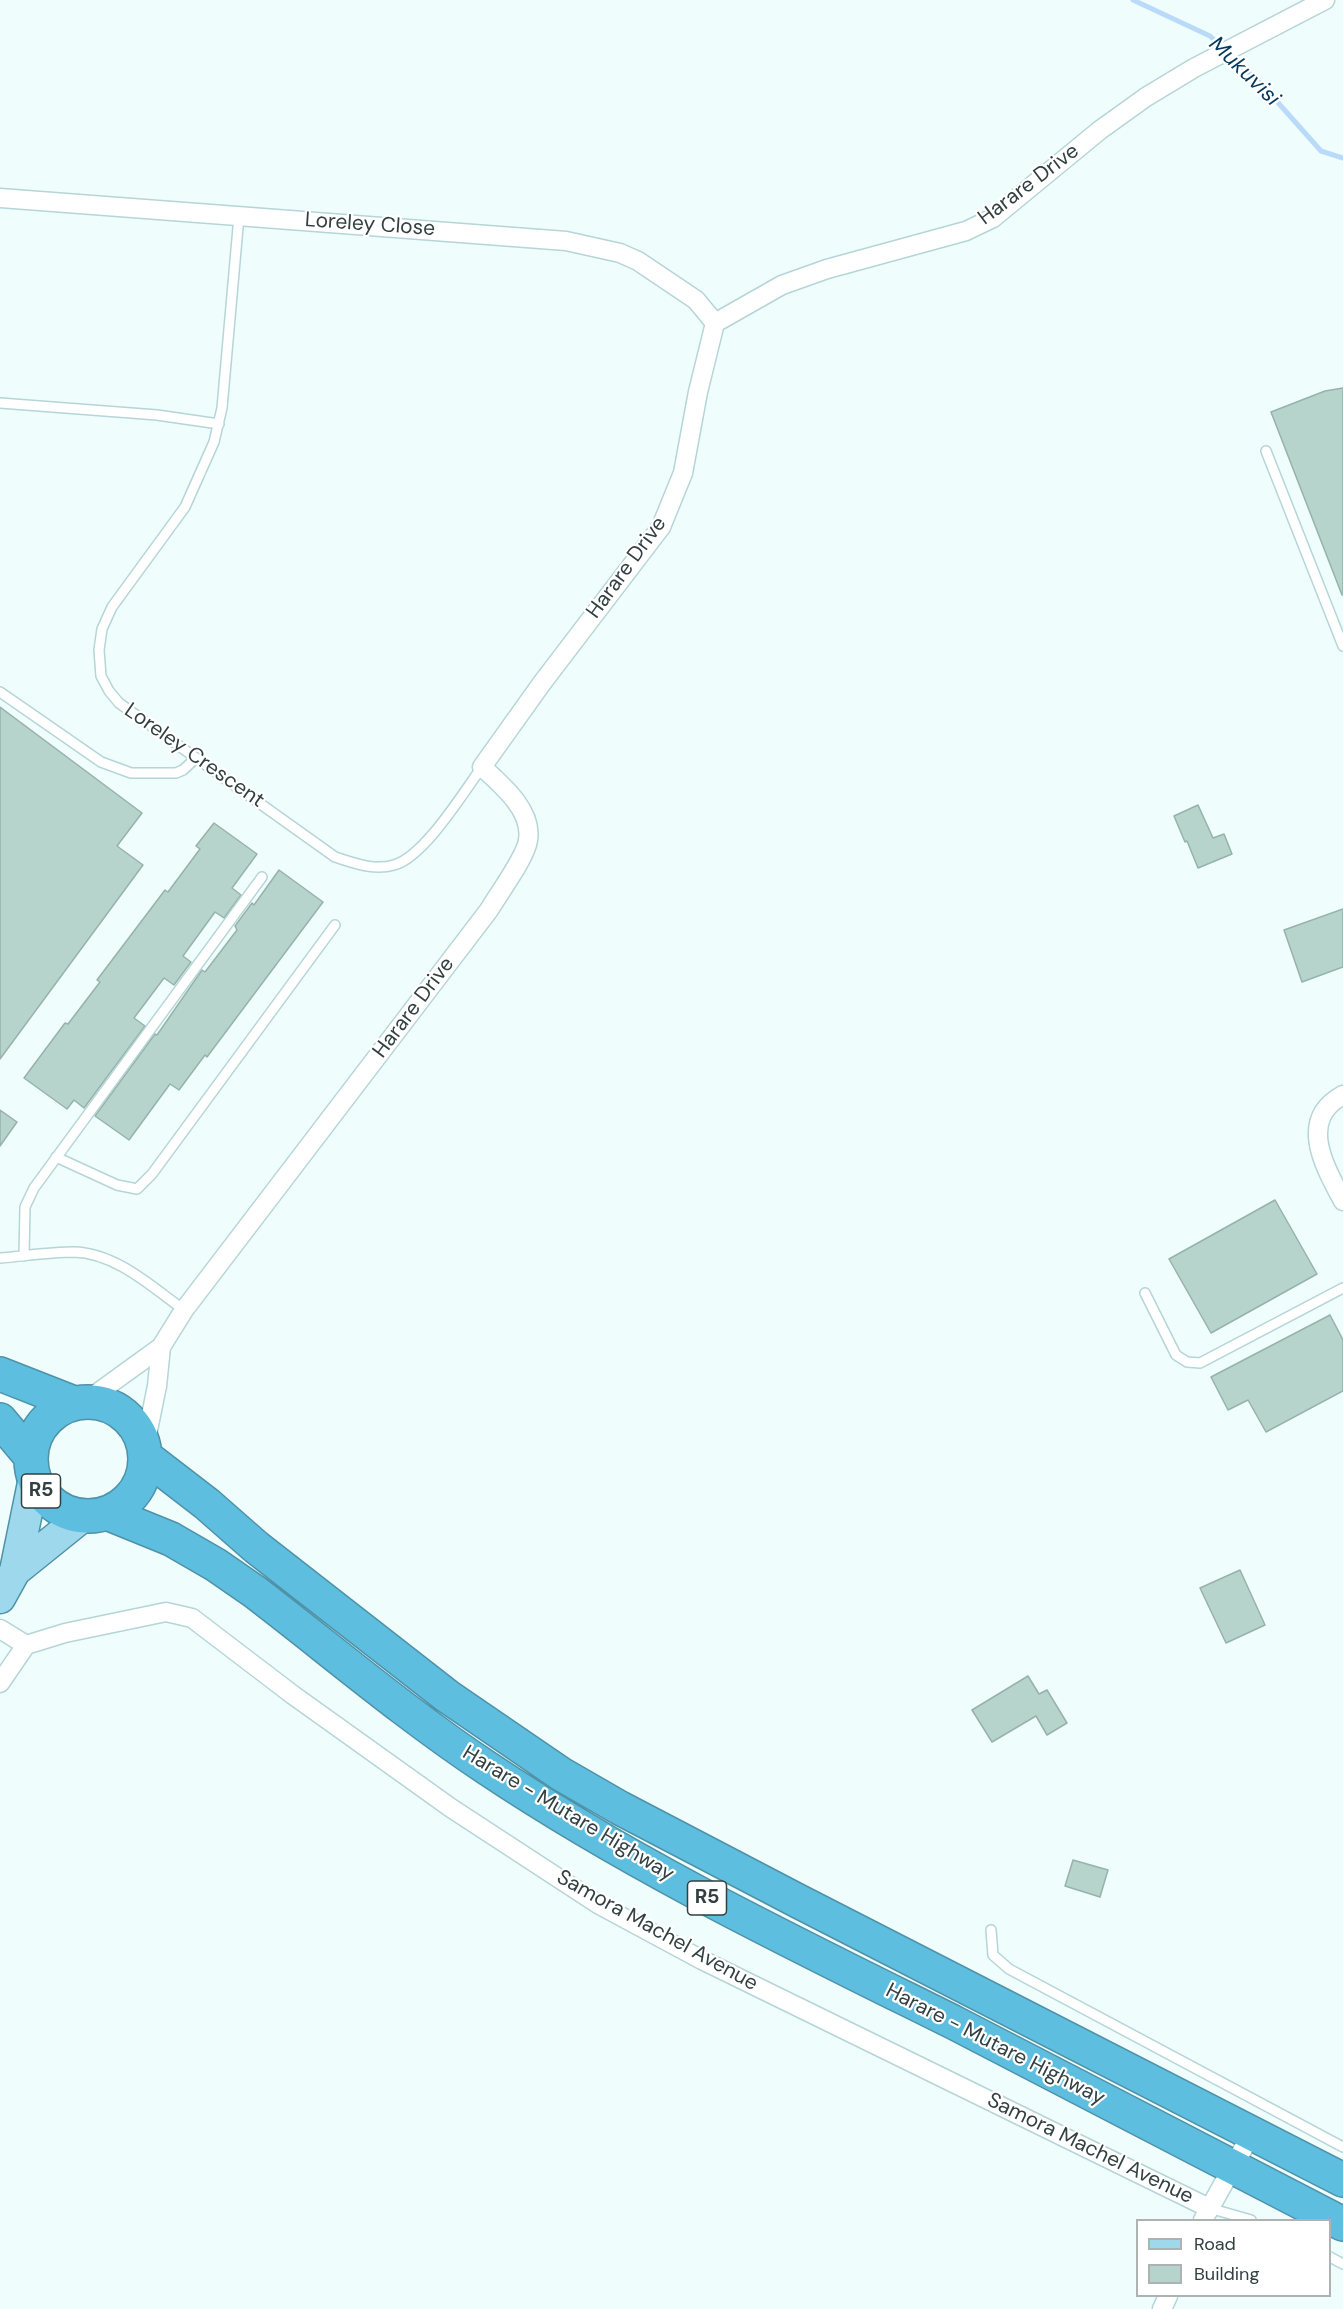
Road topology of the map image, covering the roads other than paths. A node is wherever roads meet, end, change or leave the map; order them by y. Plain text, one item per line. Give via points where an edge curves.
1 (1325, 0) edge
2 (0, 198) edge
3 (239, 216) junction
4 (716, 323) junction
5 (0, 403) edge
6 (219, 424) junction
7 (1266, 451) dead end
8 (1343, 646) edge
9 (0, 692) edge
10 (196, 758) junction
11 (482, 767) junction
12 (262, 877) dead end
13 (335, 925) dead end
14 (1343, 1095) edge
15 (57, 1157) junction
16 (1343, 1201) edge
17 (24, 1256) junction
18 (0, 1258) edge
19 (1343, 1288) edge
20 (1145, 1293) dead end
21 (184, 1310) junction
22 (161, 1347) junction
23 (0, 1374) edge
24 (79, 1402) junction
25 (0, 1420) edge
26 (146, 1451) junction
27 (33, 1468) junction
28 (95, 1515) junction
29 (15, 1571) junction
30 (0, 1598) edge
31 (0, 1629) edge
32 (26, 1645) junction
33 (0, 1683) edge
34 (991, 1930) dead end
35 (1252, 2133) junction
36 (1343, 2147) edge
37 (1232, 2167) junction
38 (1343, 2180) edge
39 (1206, 2214) edge
40 (1244, 2219) edge
41 (1343, 2224) edge

1 - 4 street, Harare Drive via 1194,68 1122,113 993,218 966,231 782,285
2 - 3 street, Loreley Close
3 - 4 street, Loreley Close via 522,236 620,253 696,300
3 - 6 lane, Loreley Crescent
4 - 11 street, Harare Drive via 683,473 661,527
5 - 6 lane via 157,415
6 - 10 lane, Loreley Crescent via 185,507 112,607 102,629 99,650 101,676 119,703
7 - 8 lane
9 - 10 lane via 101,762 131,772 177,772
10 - 11 lane, Loreley Crescent via 335,857 375,867 408,859 424,844
11 - 21 street, Harare Drive via 507,789 522,811 528,828 526,849 489,910
12 - 15 lane
13 - 15 lane via 137,1189 117,1185
14 - 16 street via 1332,1101 1318,1128 1323,1163
15 - 17 lane via 25,1207
17 - 18 lane
17 - 21 lane via 90,1254 128,1269
19 - 20 lane via 1200,1363 1186,1362 1176,1355
21 - 22 street, Harare Drive
22 - 24 street, Harare Drive
22 - 26 street, Harare Drive
23 - 24 highway, R5
24 - 26 highway, R5 via 105,1404 123,1412 136,1427
24 - 27 highway, R5 via 60,1409 39,1430 33,1443
25 - 27 highway, R5
26 - 28 highway via 144,1475 136,1491 123,1504
26 - 35 highway, Harare - Mutare Highway / R5 via 256,1547 447,1696 561,1774 798,1901
27 - 28 highway, R5 via 50,1501 71,1514
27 - 29 main road
28 - 29 main road
28 - 37 highway, Harare - Mutare Highway / R5 via 171,1539 216,1565 485,1767 545,1805 736,1914
29 - 30 main road
31 - 32 street
32 - 33 street
32 - 39 street, Samora Machel Avenue via 166,1612 192,1618 451,1809 598,1904
34 - 36 lane via 993,1955 1009,1969
35 - 37 street
35 - 38 highway, Harare - Mutare Highway / R5
37 - 39 street
37 - 41 highway, Harare - Mutare Highway / R5
39 - 40 lane

